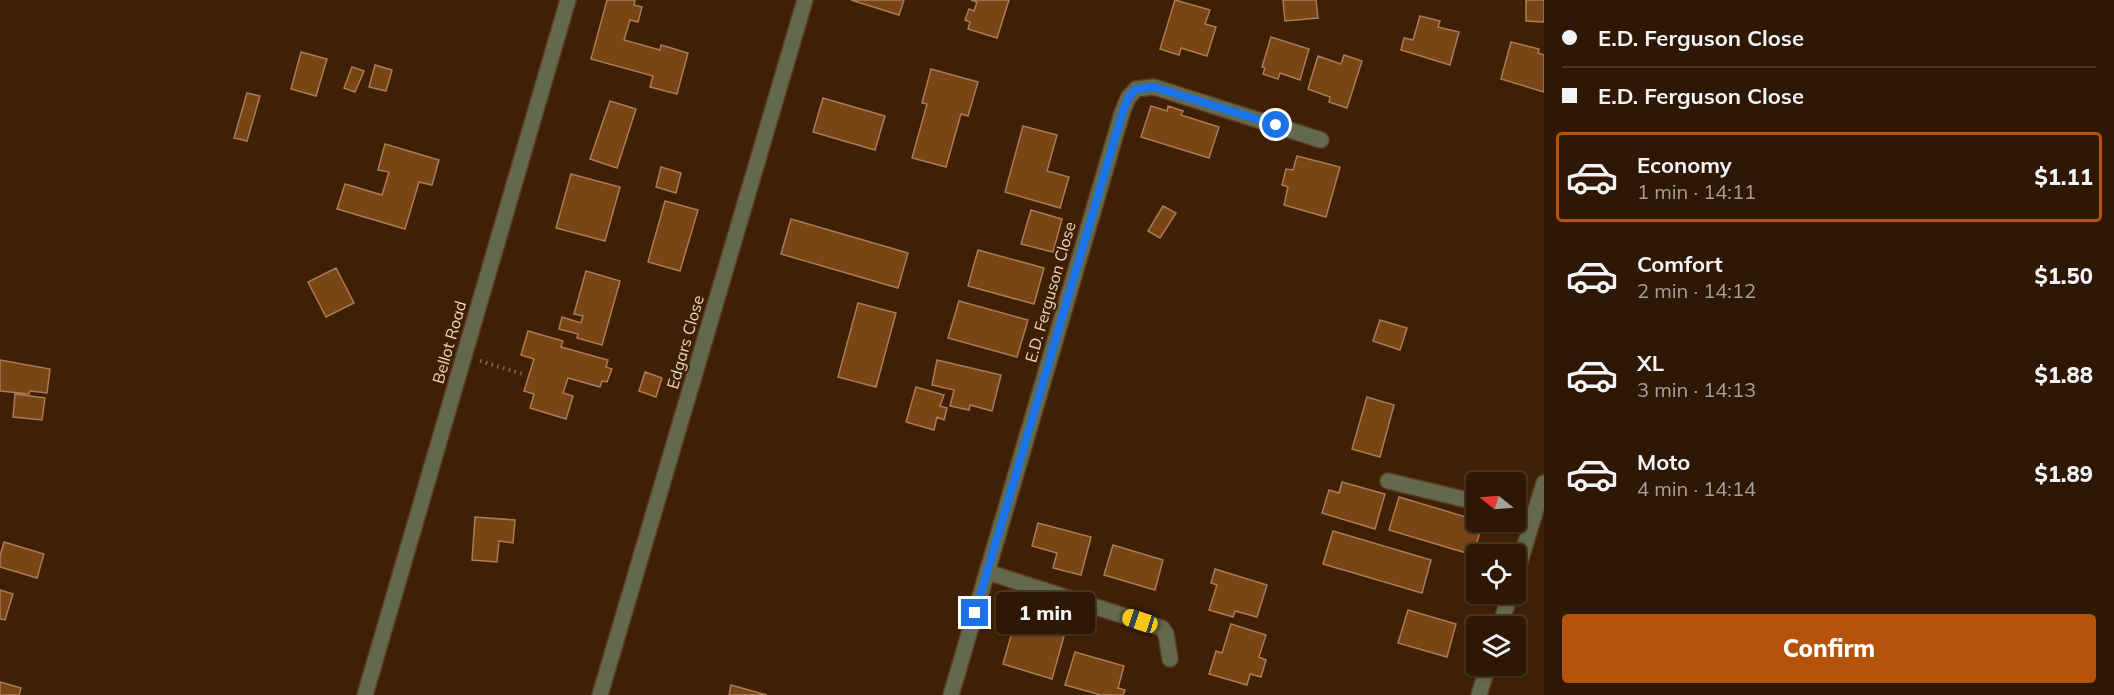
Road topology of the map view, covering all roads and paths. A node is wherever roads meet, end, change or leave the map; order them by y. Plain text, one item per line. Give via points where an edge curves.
1 (568, 0) edge
2 (805, 0) edge
3 (1321, 140) dead end
4 (464, 356) junction
5 (526, 375) dead end
6 (1388, 481) dead end
7 (1544, 483) edge
8 (1466, 500) edge
9 (1526, 515) edge
10 (1534, 517) junction
11 (1526, 544) edge
12 (987, 572) junction
13 (1170, 659) dead end
14 (1485, 676) edge
15 (366, 695) edge
16 (600, 695) edge
17 (951, 695) edge
18 (1479, 695) edge

1 - 4 street, Bellot Road
2 - 16 street, Edgars Close
3 - 12 street, E.D. Ferguson Close via 1154,87 1136,89 1131,94
4 - 5 path
4 - 15 street, Bellot Road
6 - 8 street
7 - 10 street
9 - 10 street
10 - 11 street
12 - 13 street via 1162,628
12 - 17 street, E.D. Ferguson Close
14 - 18 street

